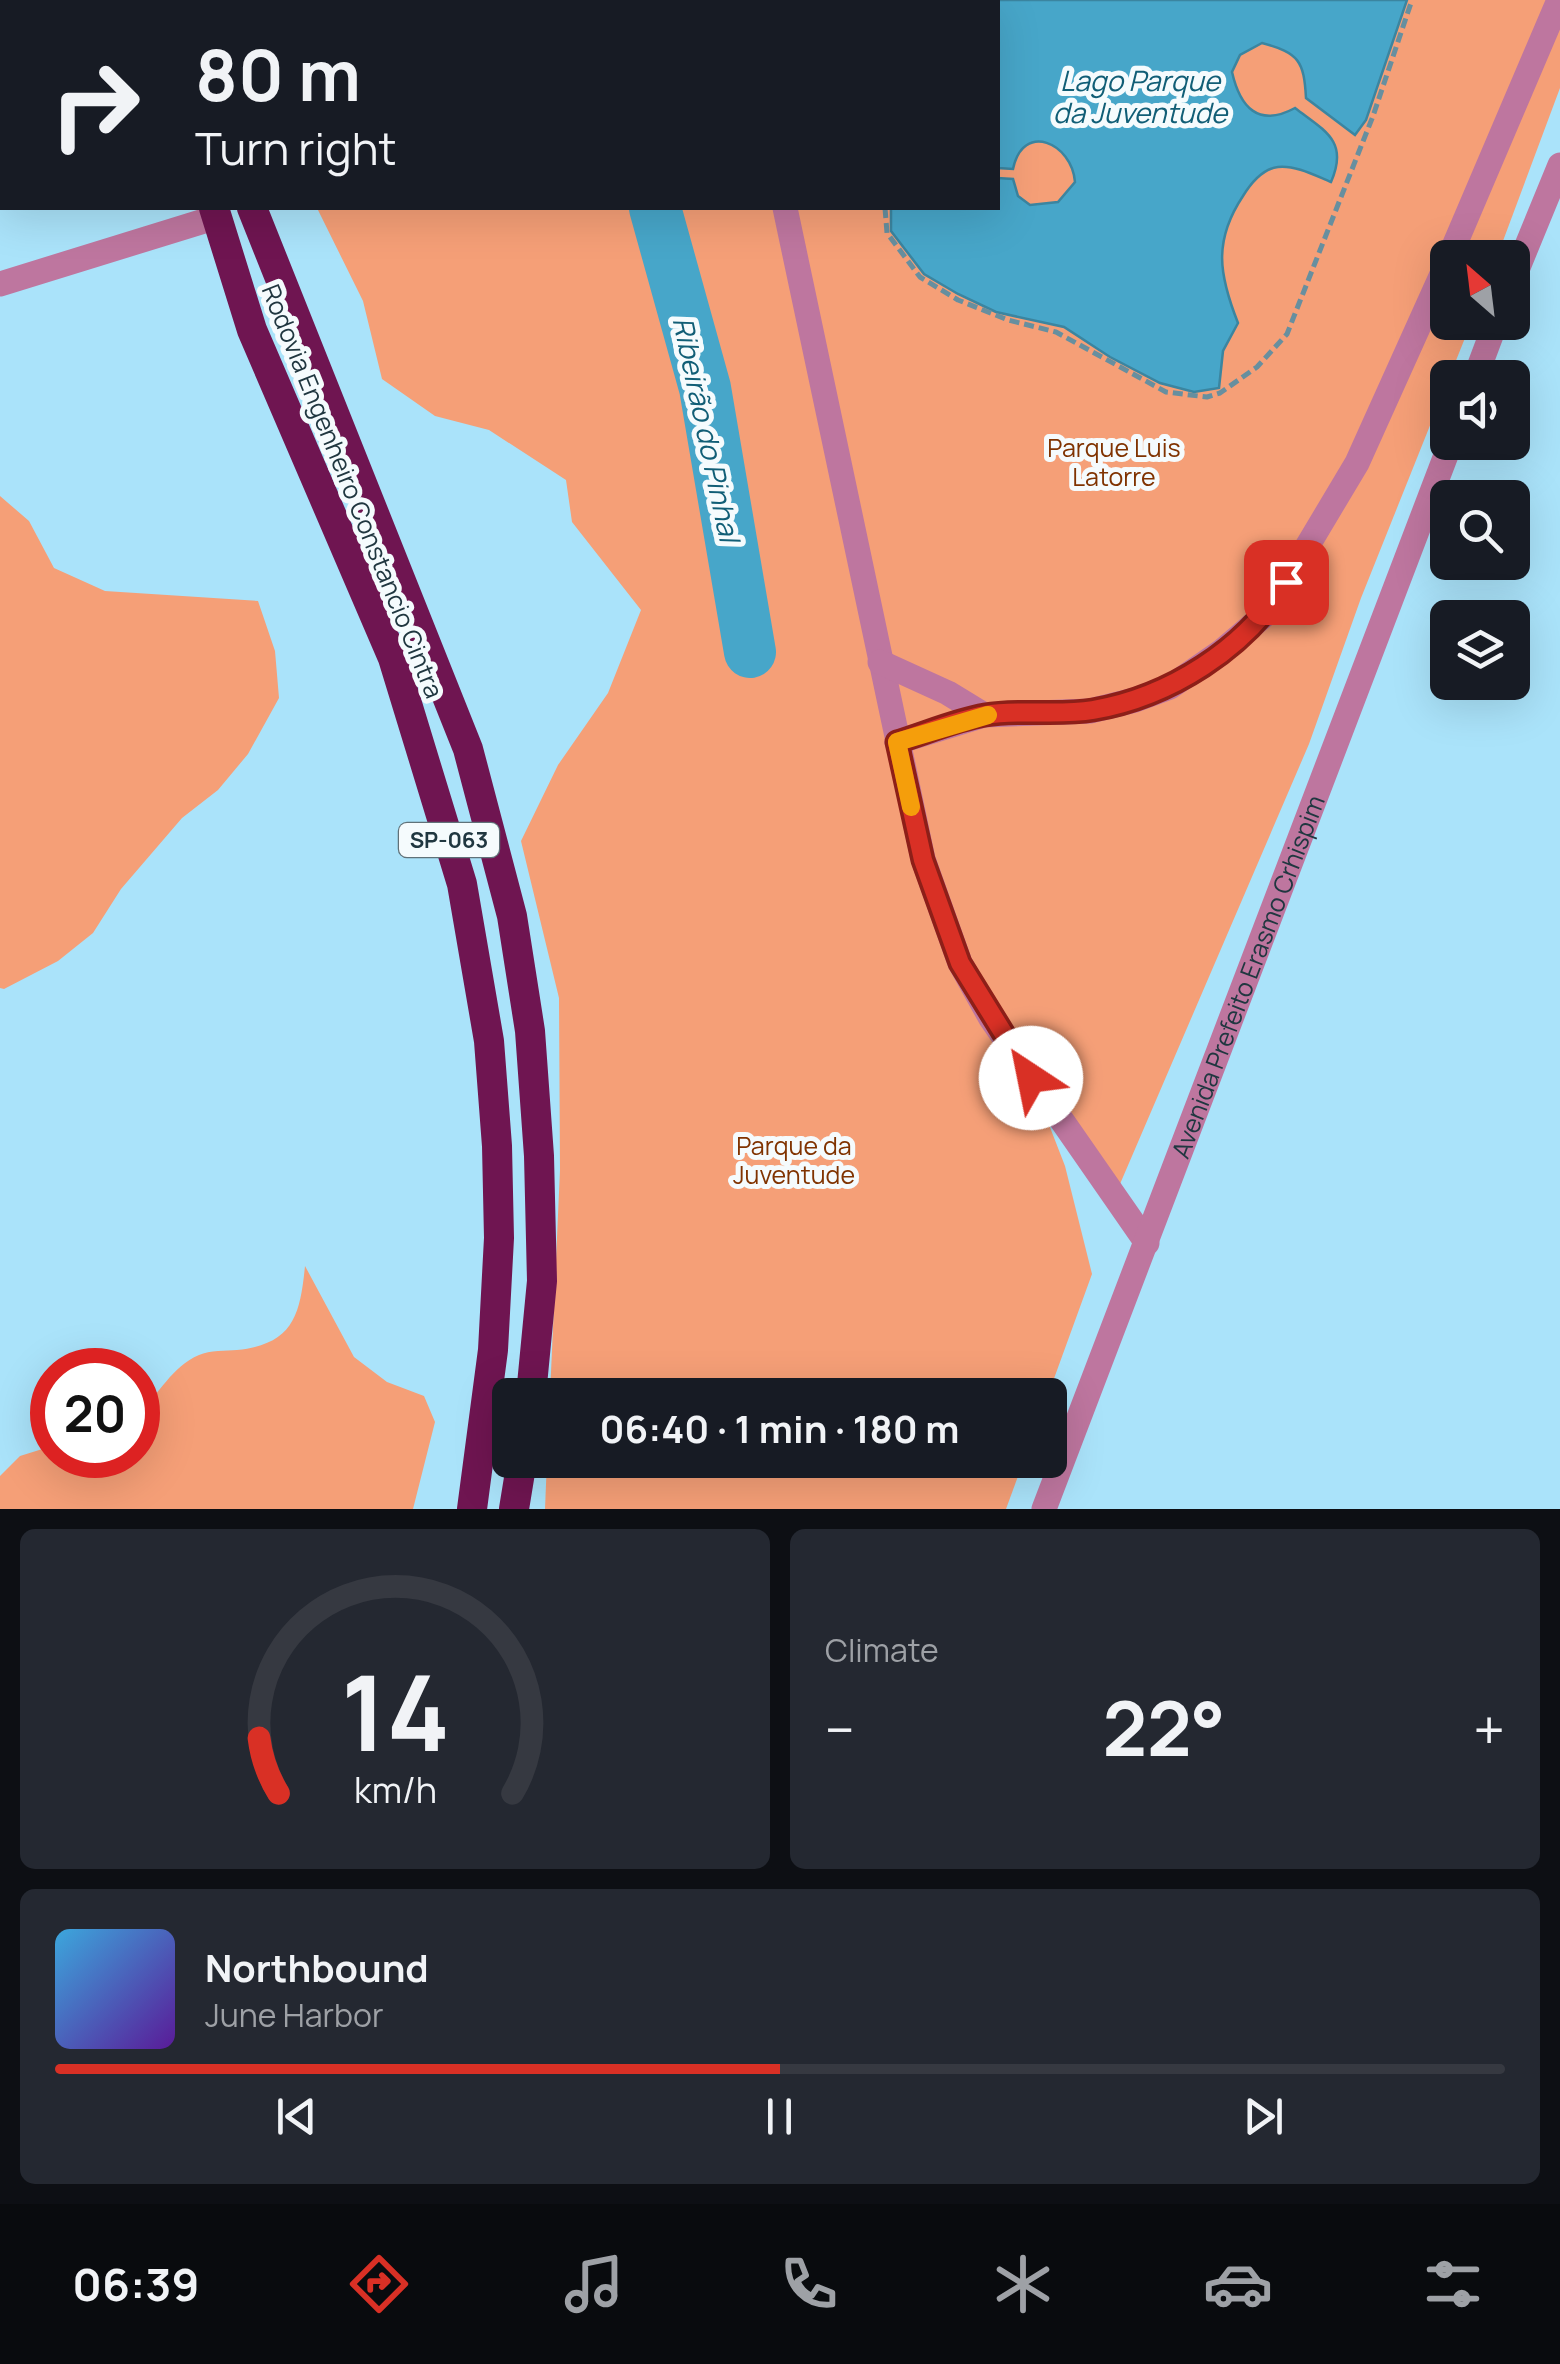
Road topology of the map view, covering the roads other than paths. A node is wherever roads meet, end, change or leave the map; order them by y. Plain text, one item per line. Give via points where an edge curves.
1 (1544, 0) edge
2 (1559, 0) edge
3 (1534, 62) junction
4 (1560, 166) edge
5 (253, 210) edge
6 (785, 210) edge
7 (215, 212) edge
8 (1456, 240) edge
9 (1529, 240) edge
10 (0, 284) edge
11 (1430, 299) edge
12 (1444, 460) edge
13 (880, 662) junction
14 (984, 715) junction
15 (897, 742) junction
16 (1147, 1243) junction
17 (533, 1378) edge
18 (519, 1478) edge
19 (472, 1509) edge
20 (514, 1509) edge
21 (1044, 1509) edge

1 - 3 street
2 - 3 street
3 - 8 street
4 - 9 street
5 - 17 highway, Rodovia Engenheiro Constancio Cintra / SP-063 via 468,749 512,916 540,1156 542,1281
6 - 13 street
7 - 10 street
7 - 19 highway, Rodovia Engenheiro Constancio Cintra / SP-063 via 252,330 393,658 462,884 489,1041 499,1238 493,1350
11 - 14 street via 1357,463 1268,612 1222,651 1152,694 1090,710
12 - 16 street, Avenida Prefeito Erasmo Crhispim
13 - 14 street
13 - 15 street
14 - 15 street
15 - 16 street via 923,860 960,963
16 - 21 street, Avenida Prefeito Erasmo Crhispim
18 - 20 highway

